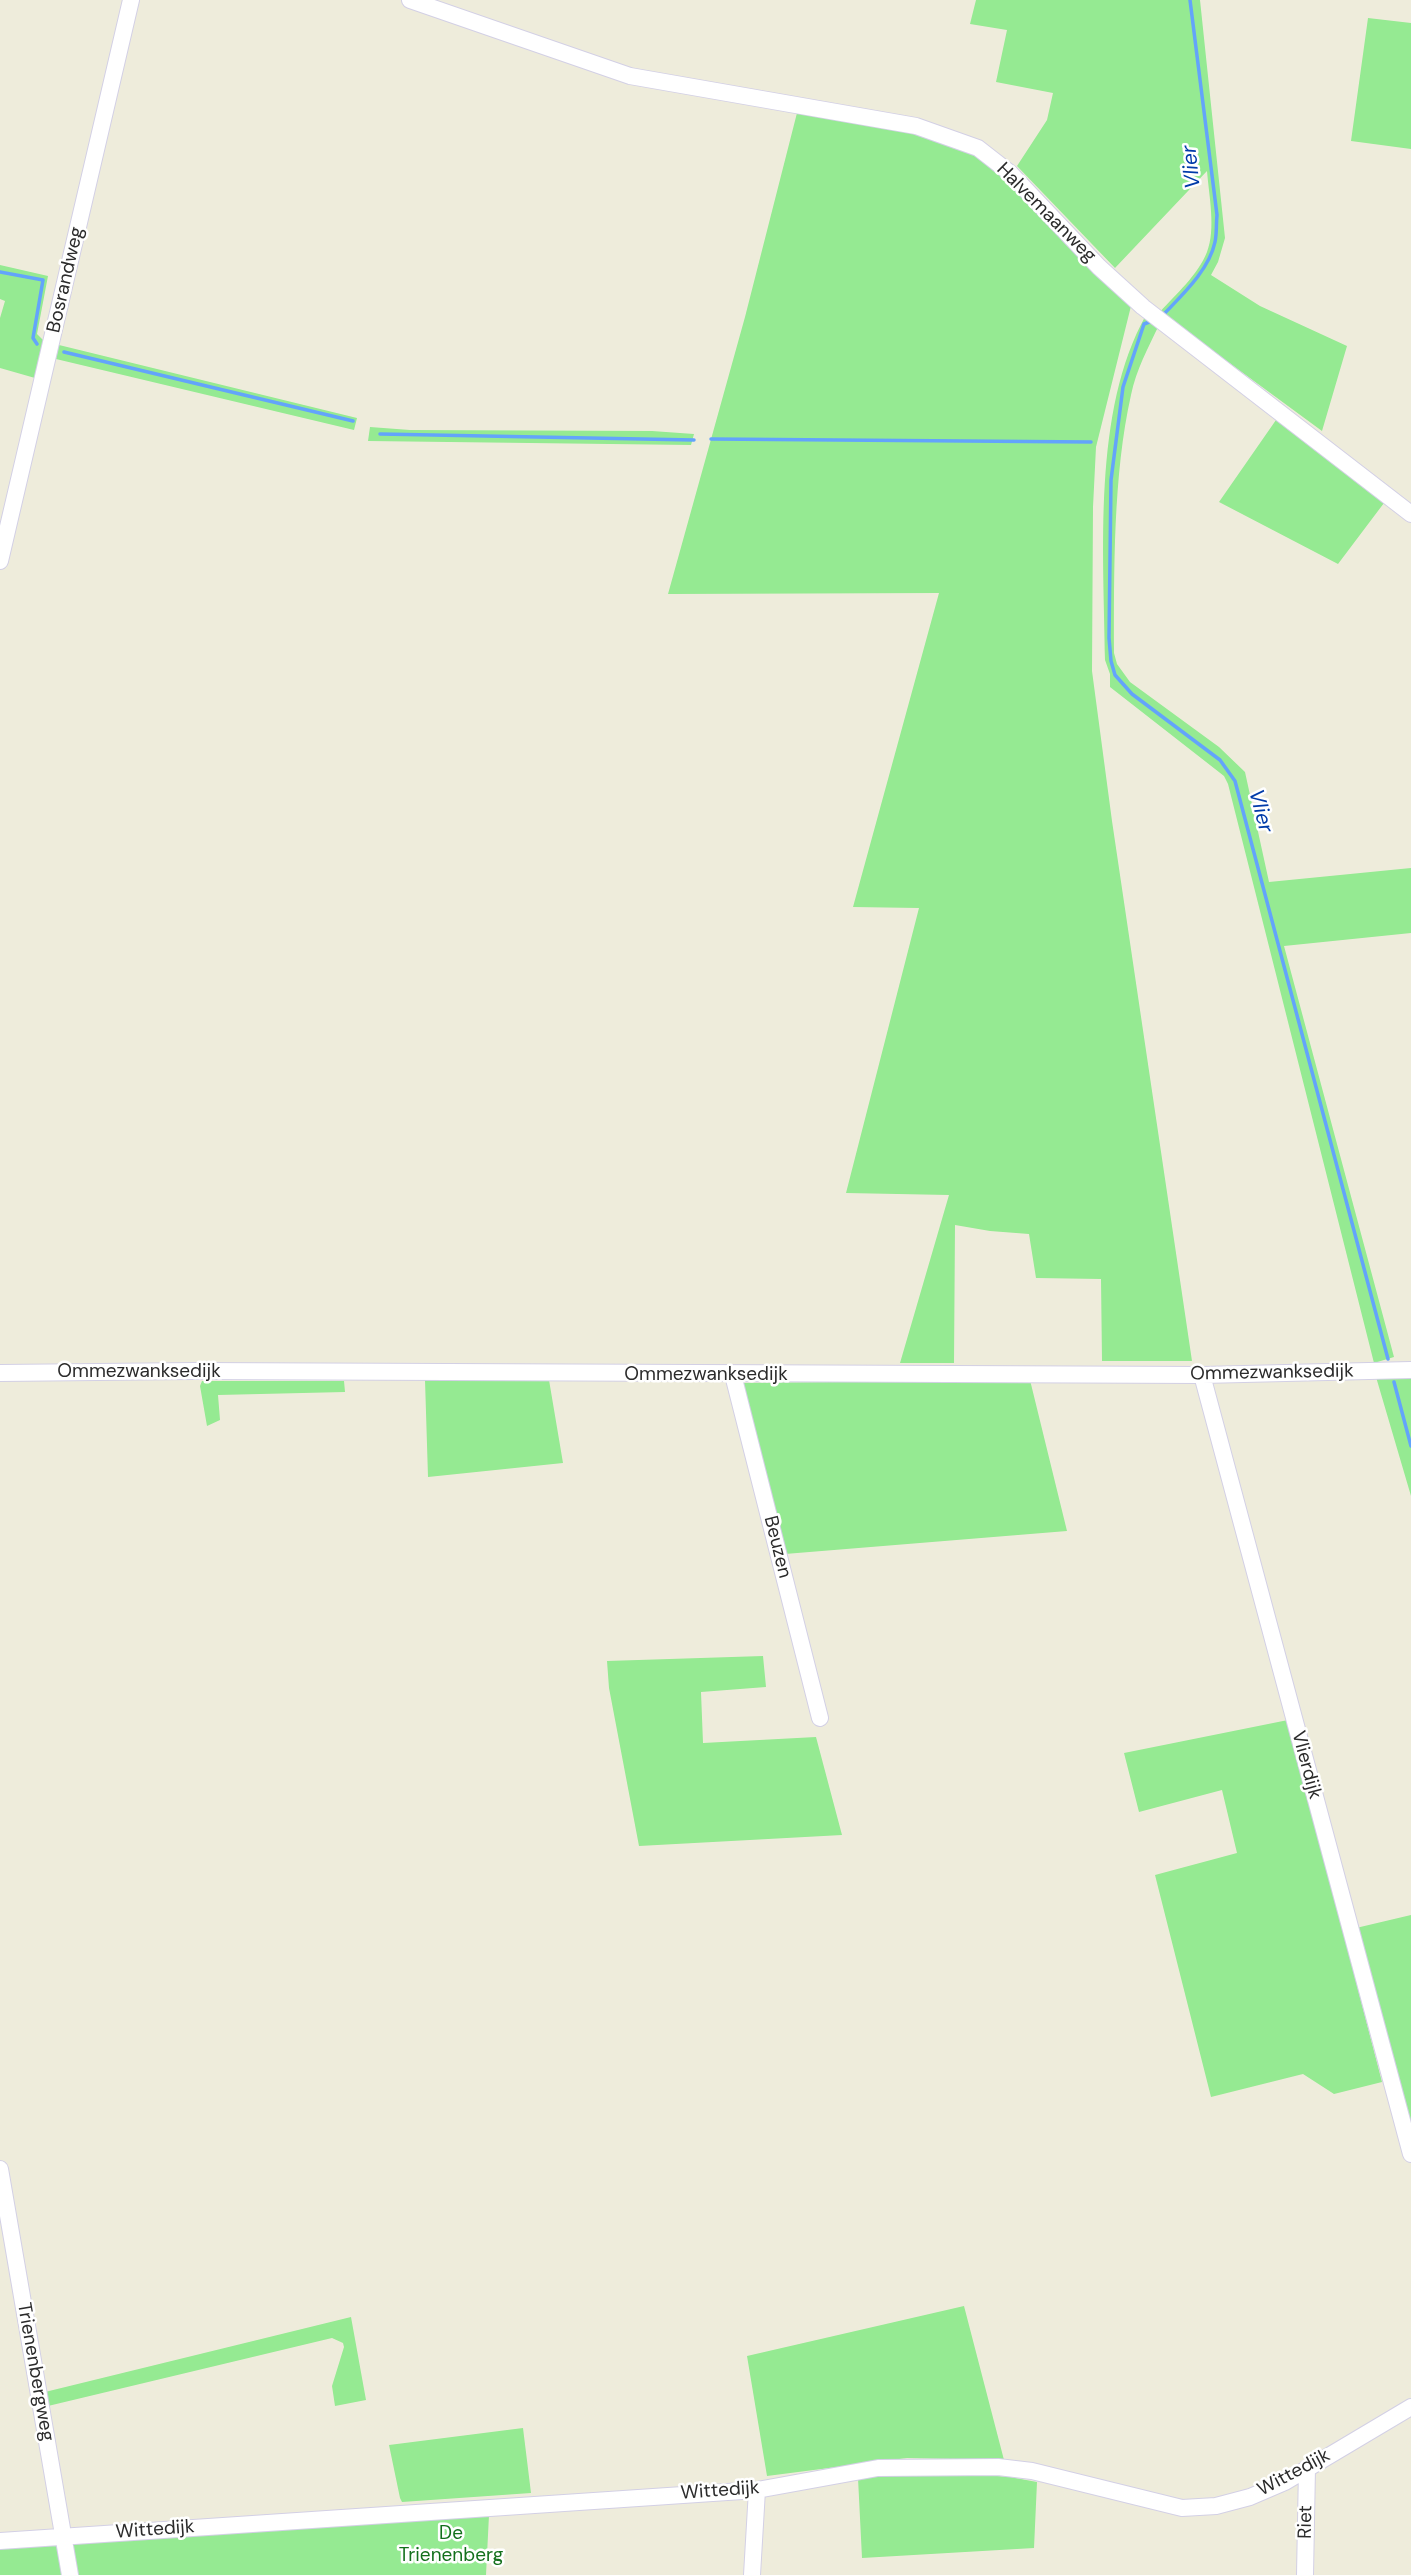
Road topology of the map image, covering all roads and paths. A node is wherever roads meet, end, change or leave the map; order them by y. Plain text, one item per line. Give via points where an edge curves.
1 (131, 0) edge
2 (410, 0) edge
3 (1411, 514) edge
4 (0, 561) edge
5 (1411, 1370) edge
6 (0, 1373) edge
7 (733, 1375) junction
8 (1202, 1375) junction
9 (820, 1718) dead end
10 (1411, 2154) edge
11 (0, 2169) edge
12 (1411, 2407) edge
13 (1307, 2468) junction
14 (757, 2490) junction
15 (64, 2537) junction
16 (0, 2541) edge
17 (70, 2575) edge
18 (752, 2575) edge
19 (1305, 2575) edge

1 - 4 street, Bosrandweg
2 - 3 street, Halvemaanweg via 630,76 916,126 978,148 1010,173 1143,307
5 - 8 street, Ommezwanksedijk
6 - 7 street, Ommezwanksedijk
7 - 8 street, Ommezwanksedijk
7 - 9 street, Beuzen
8 - 10 street, Vlierdijk
11 - 15 street, Trienenbergweg
12 - 13 street, Wittedijk
13 - 14 street, Wittedijk via 1250,2497 1182,2508 998,2467 878,2468
13 - 19 street, Riet
14 - 15 street, Wittedijk
14 - 18 street
15 - 16 street, Wittedijk
15 - 17 street, Trienenbergweg

